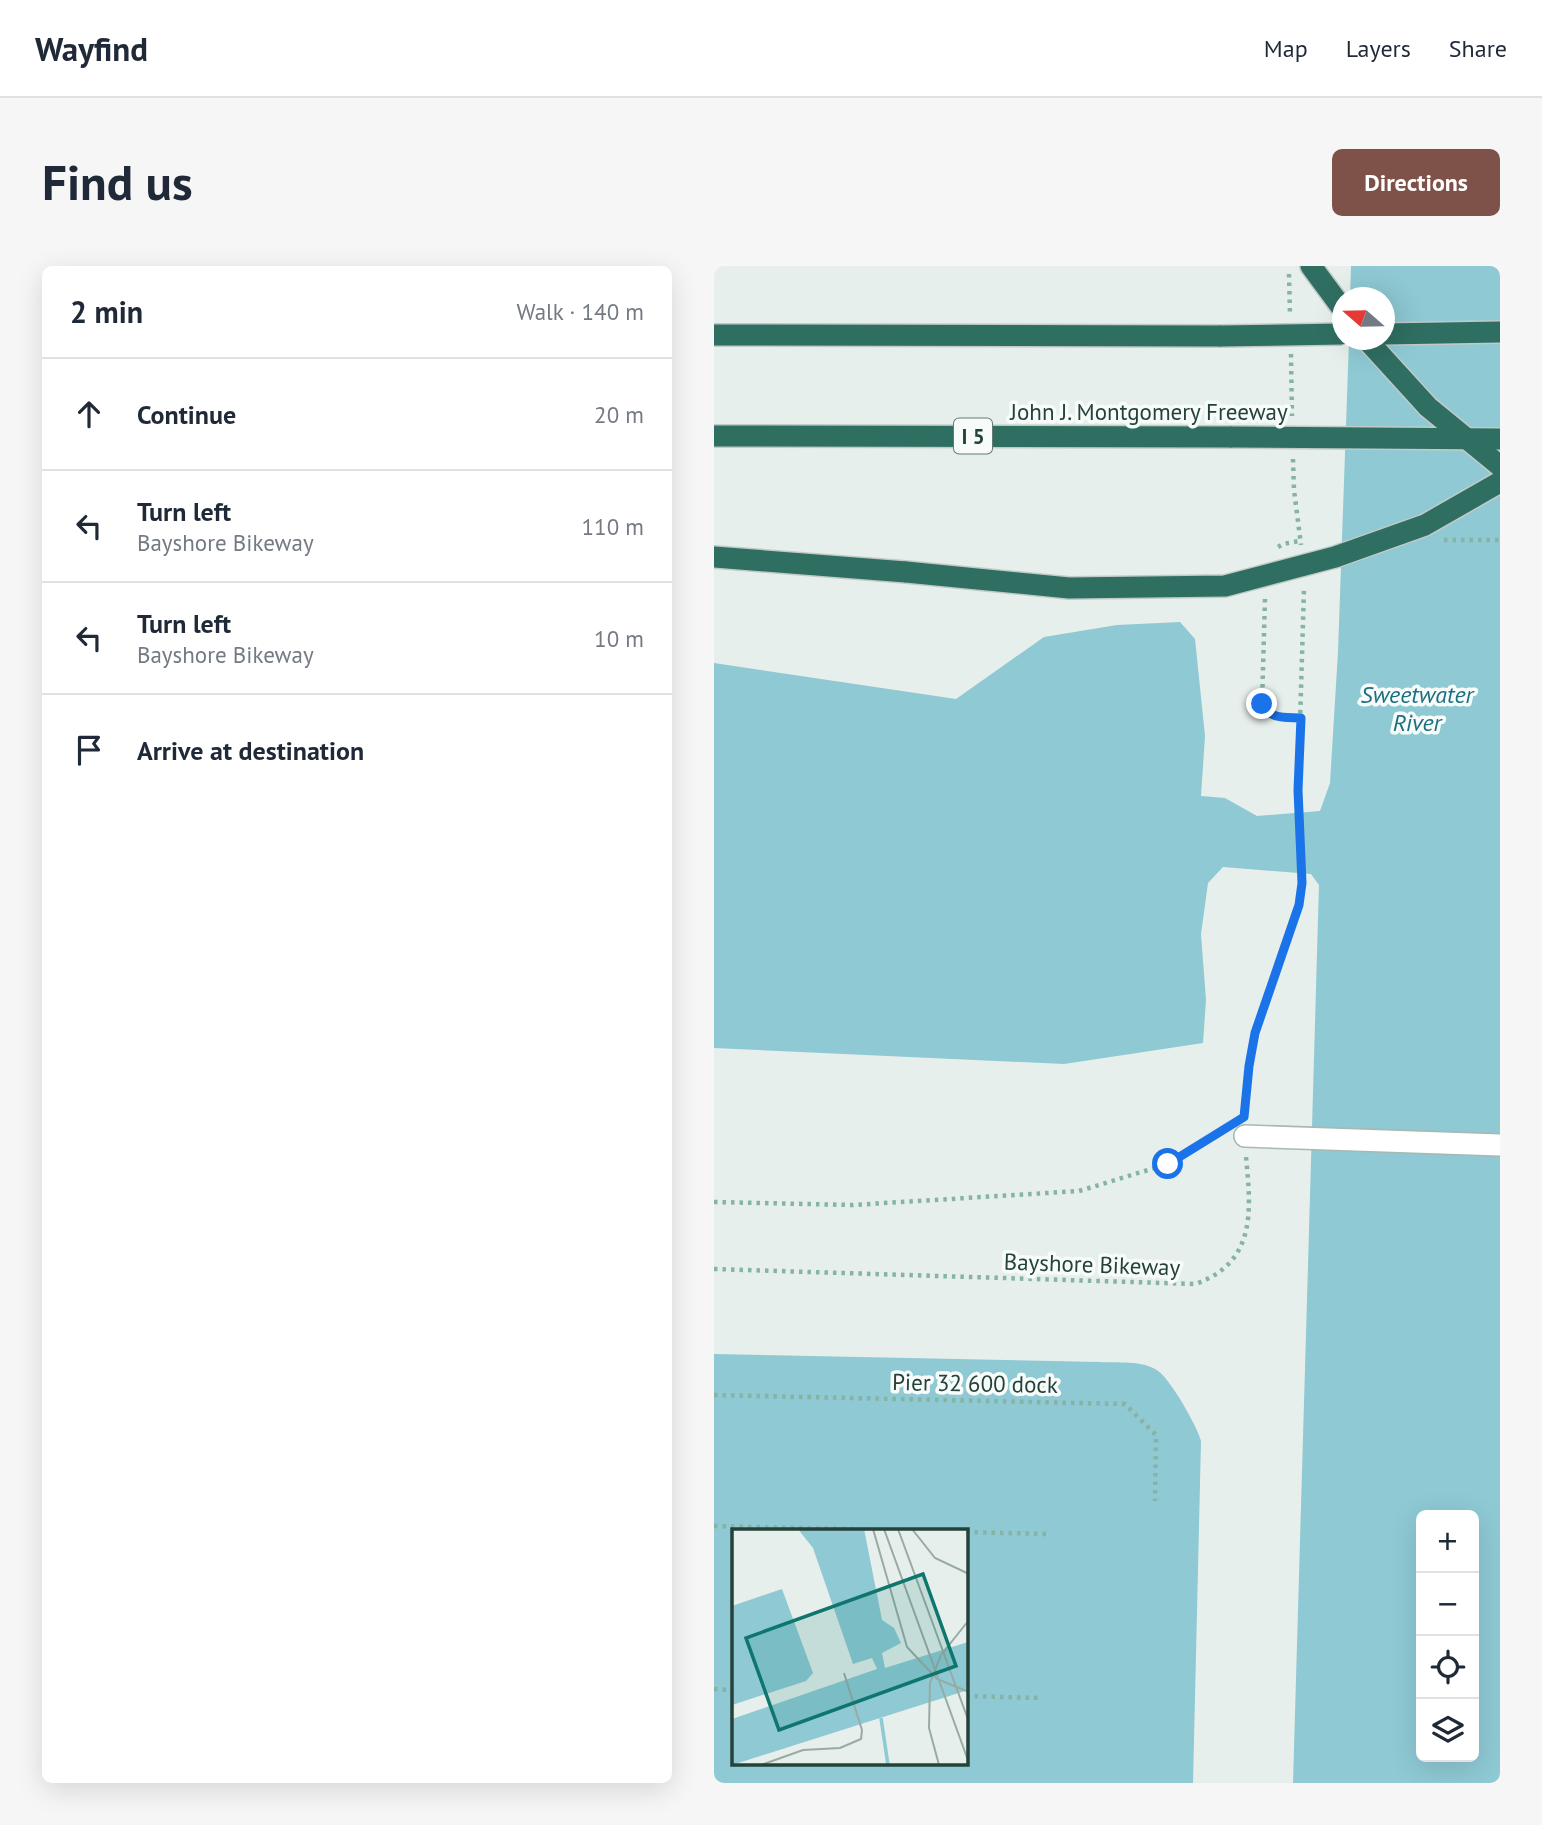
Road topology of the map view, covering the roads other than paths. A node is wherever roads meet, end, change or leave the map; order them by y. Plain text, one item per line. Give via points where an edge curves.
1 (1311, 266) edge
2 (1332, 294) edge
3 (1500, 332) edge
4 (1332, 334) edge
5 (1395, 334) edge
6 (714, 335) edge
7 (1376, 350) edge
8 (714, 436) edge
9 (1500, 439) edge
10 (1500, 466) edge
11 (1500, 482) edge
12 (714, 556) edge
13 (1245, 1126) road end
14 (1500, 1144) edge

1 - 2 highway
3 - 5 highway
4 - 6 highway, bridge
7 - 10 highway, bridge via 1428,407
8 - 9 highway, John J. Montgomery Freeway / I 5, bridge
11 - 12 highway, bridge via 1425,525 1335,558 1225,586 1069,587
13 - 14 lane

